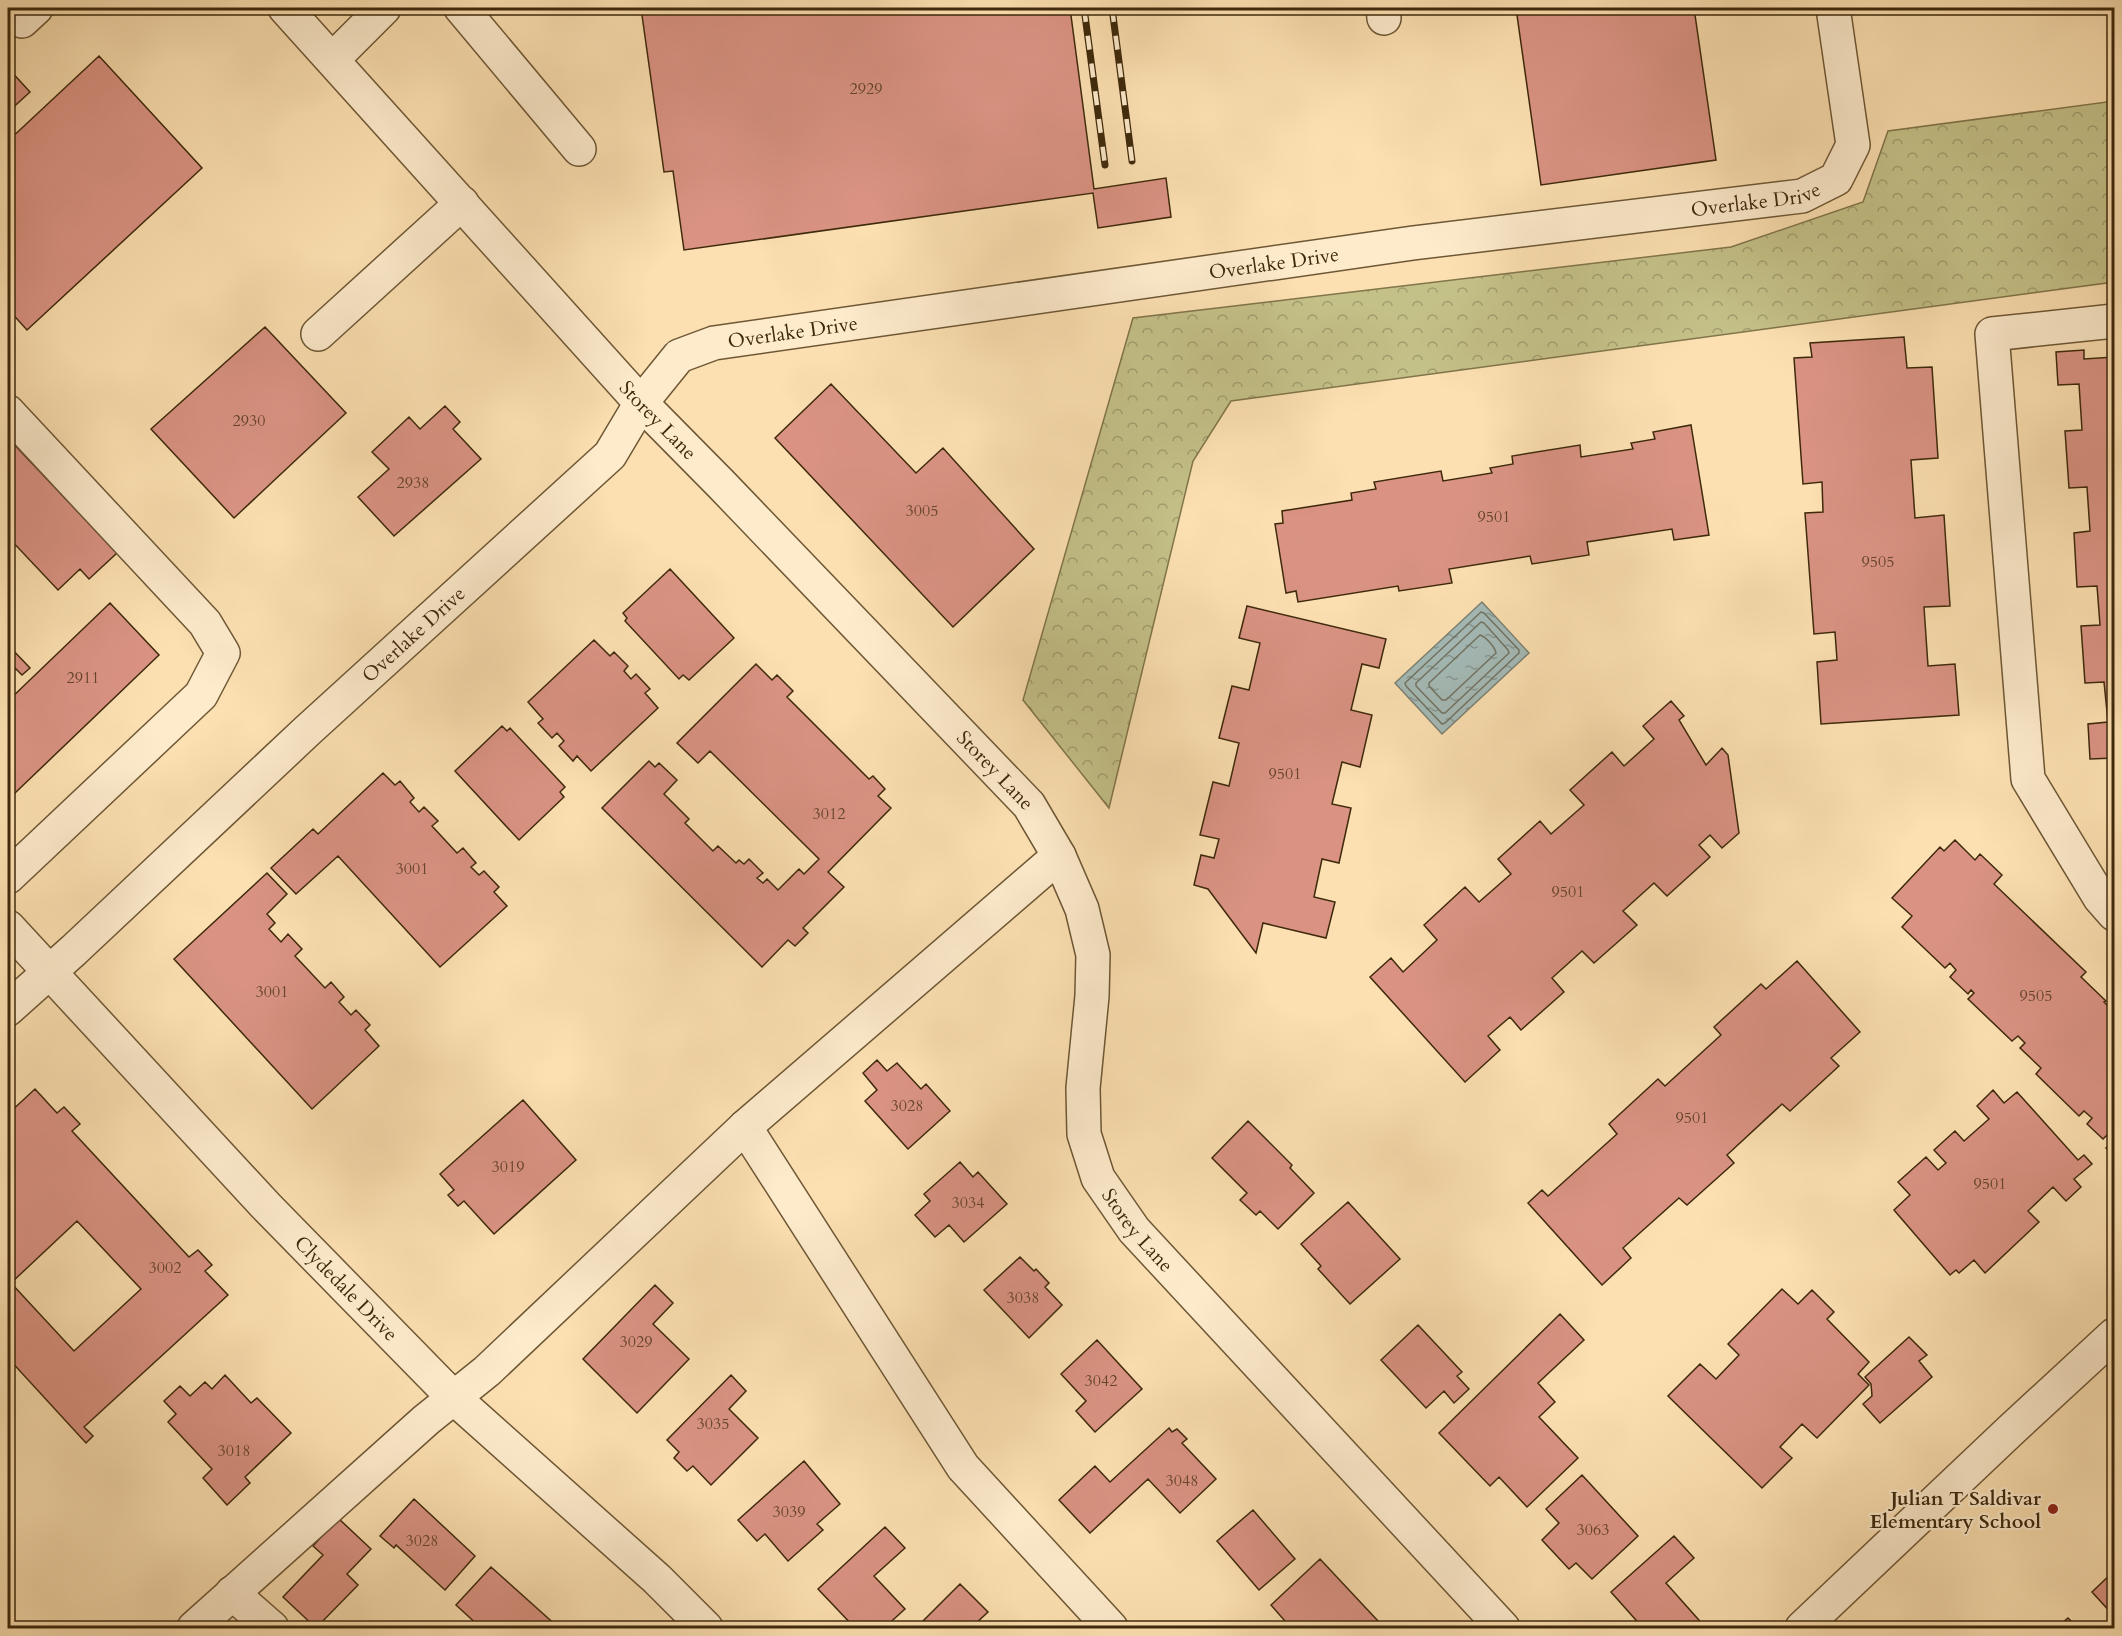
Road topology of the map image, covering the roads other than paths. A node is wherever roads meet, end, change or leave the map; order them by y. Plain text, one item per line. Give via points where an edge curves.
1 (285, 8) edge
2 (384, 8) edge
3 (460, 8) edge
4 (1833, 8) edge
5 (333, 59) junction
6 (579, 148) dead end
7 (462, 203) junction
8 (2115, 321) edge
9 (318, 334) dead end
10 (641, 403) junction
11 (8, 412) edge
12 (1059, 855) junction
13 (8, 877) edge
14 (2115, 914) edge
15 (8, 927) edge
16 (48, 972) junction
17 (8, 1009) edge
18 (745, 1127) junction
19 (2115, 1335) edge
20 (453, 1397) junction
21 (232, 1593) junction
22 (194, 1629) edge
23 (272, 1629) edge
24 (706, 1629) edge
25 (1111, 1629) edge
26 (1503, 1629) edge
27 (1802, 1629) edge

1 - 5 street, Storey Lane
2 - 5 street
3 - 6 street
4 - 10 street, Overlake Drive via 1853,145 1836,178 1802,196 1413,243 714,343 679,356
5 - 7 street, Storey Lane
7 - 9 street
7 - 10 street, Storey Lane
8 - 14 street via 1992,334 2028,779 2100,898
10 - 12 street, Storey Lane via 1029,805
10 - 16 street, Overlake Drive via 610,455
11 - 13 street via 205,623 223,653 201,695
12 - 18 street
12 - 26 street, Storey Lane via 1082,909 1093,955 1083,1088 1084,1134 1098,1178 1134,1230
15 - 16 street, Clydedale Drive
16 - 17 street, Overlake Drive
16 - 20 street, Clydedale Drive via 266,1206
18 - 20 street via 487,1371
18 - 25 street via 963,1467
19 - 27 street
20 - 21 street
20 - 24 street, Clydedale Drive via 657,1579
21 - 22 street
21 - 23 street

